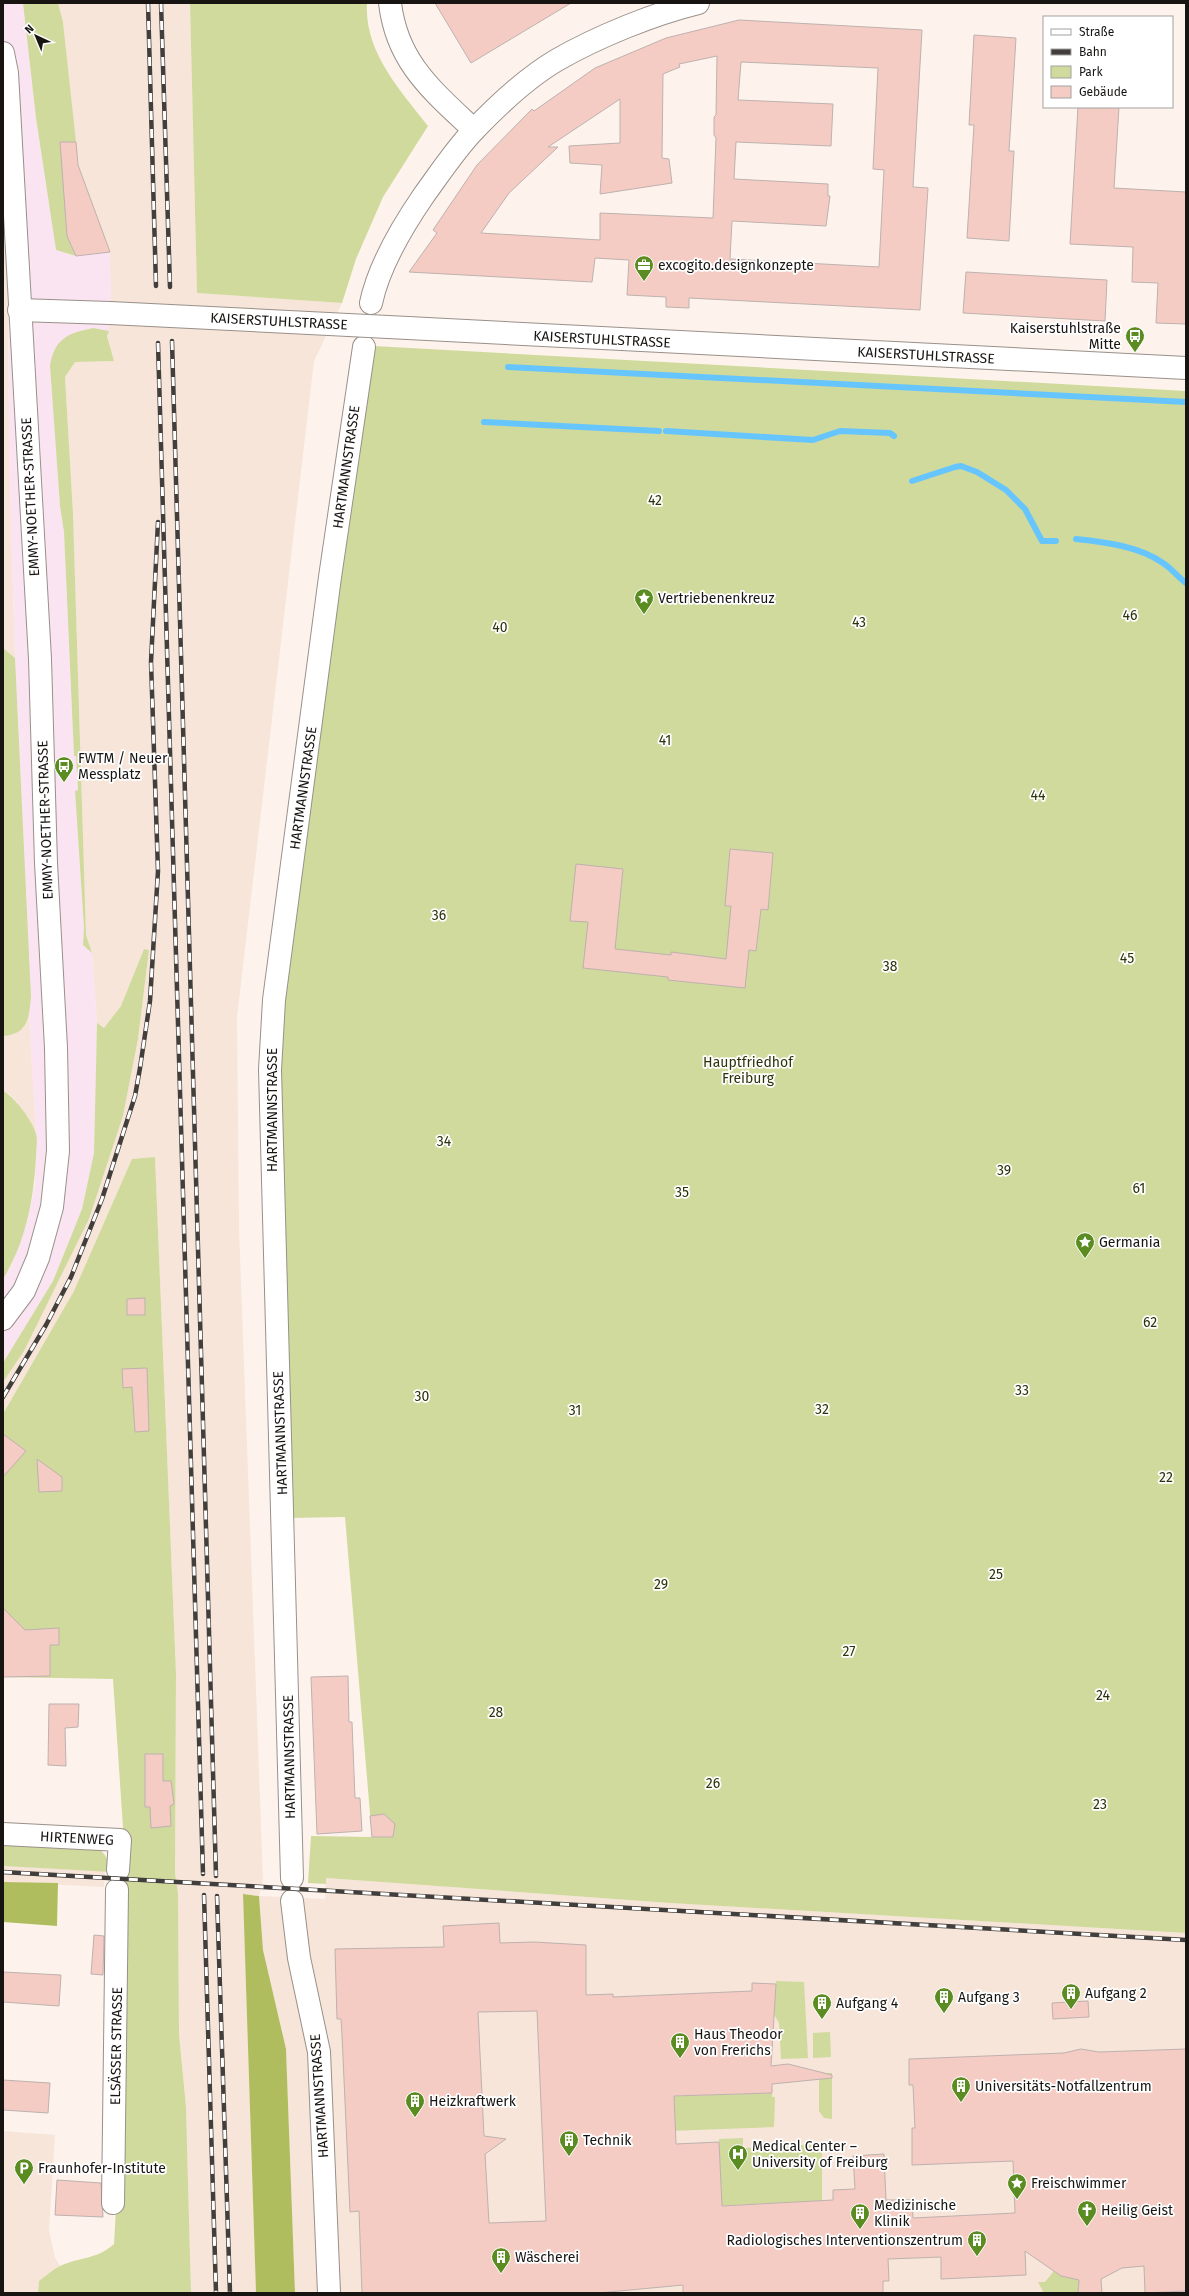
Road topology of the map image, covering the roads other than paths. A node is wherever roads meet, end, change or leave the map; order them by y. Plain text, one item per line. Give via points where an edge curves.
1 (390, 3) edge
2 (698, 3) edge
3 (3, 53) edge
4 (474, 130) junction
5 (370, 303) dead end
6 (19, 310) junction
7 (364, 347) dead end
8 (1186, 368) edge
9 (3, 1319) edge
10 (3, 1834) edge
11 (292, 1878) dead end
12 (118, 1880) joint
13 (292, 1901) dead end
14 (114, 2203) dead end
15 (329, 2293) edge

1 - 4 street via 393,24 402,50 422,79
2 - 4 street via 637,22 557,60 512,94
3 - 6 street, EMMY-NOETHER-STRASSE via 7,73
4 - 5 street via 413,212 379,274
6 - 8 street, KAISERSTUHLSTRASSE, bridge
6 - 9 street, EMMY-NOETHER-STRASSE via 40,659 58,1151 52,1207 38,1258 24,1291
7 - 11 street, HARTMANNSTRASSE via 330,577 276,992 270,1070
10 - 12 street, HIRTENWEG via 120,1840
12 - 14 street, ELSÄSSER STRASSE
13 - 15 street, HARTMANNSTRASSE via 299,1958 319,2052

